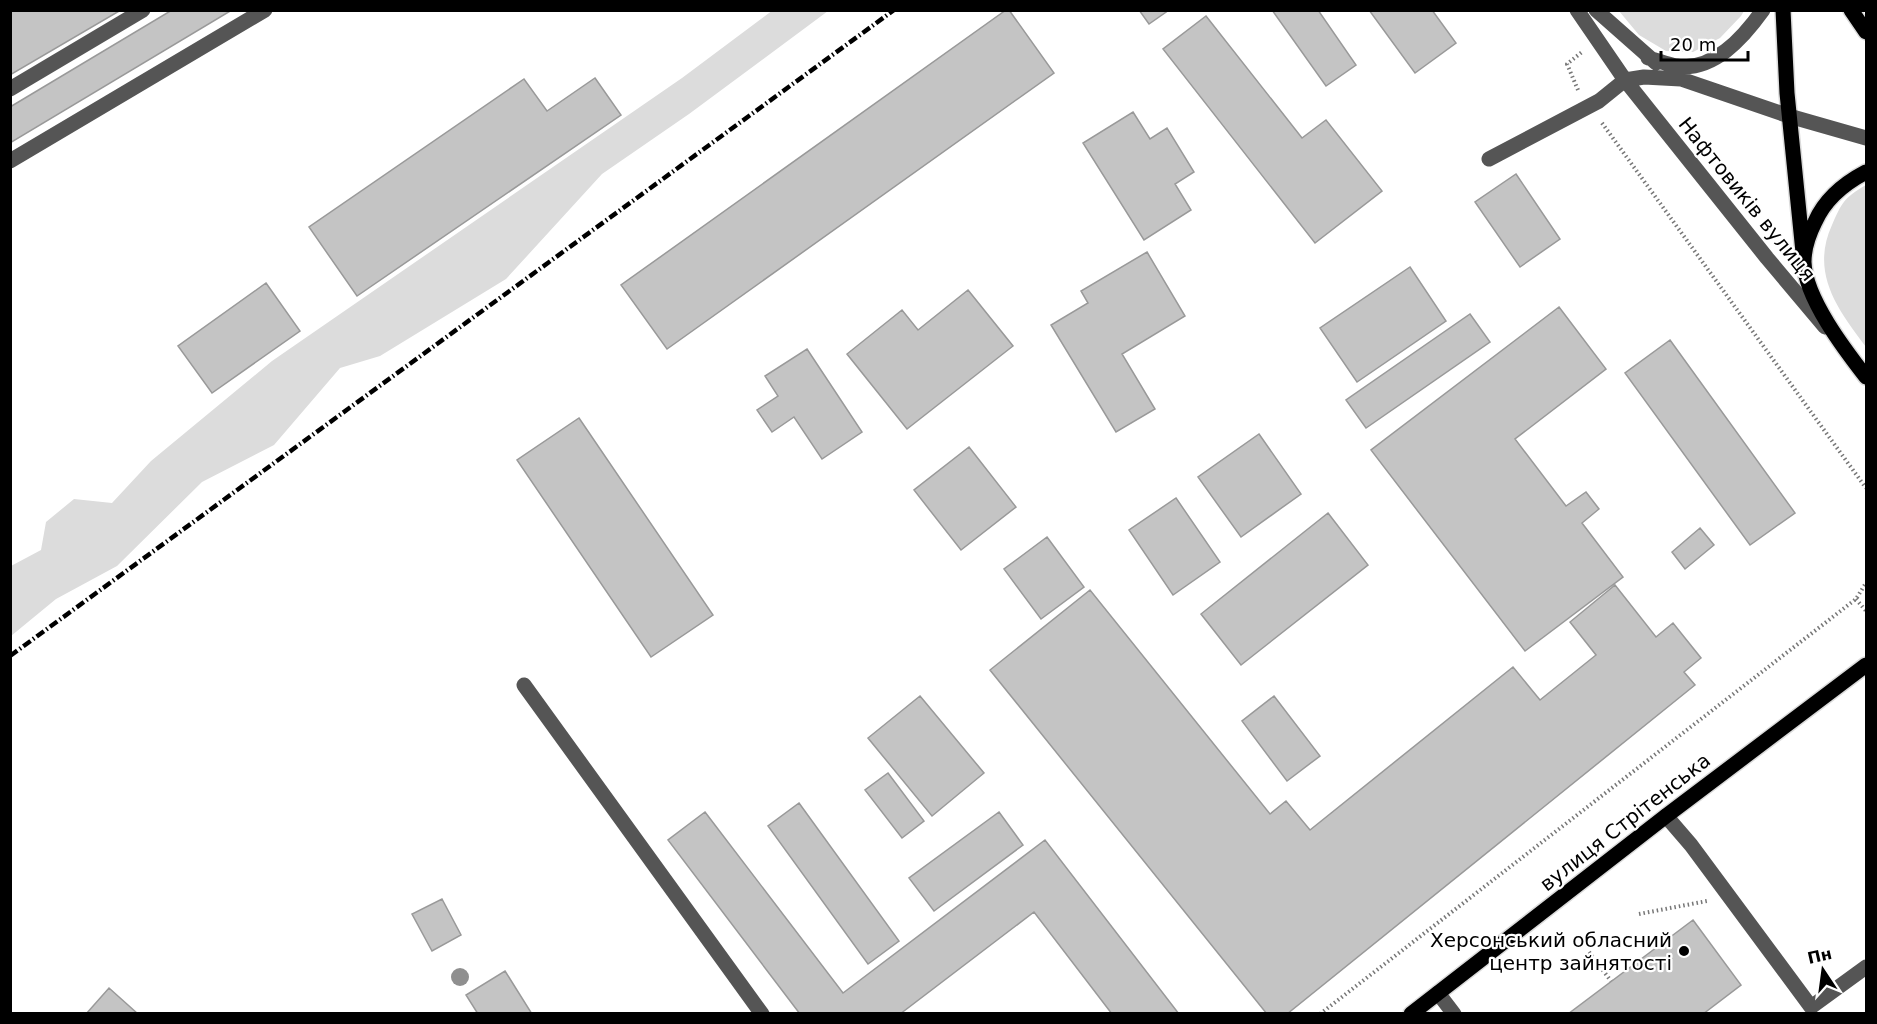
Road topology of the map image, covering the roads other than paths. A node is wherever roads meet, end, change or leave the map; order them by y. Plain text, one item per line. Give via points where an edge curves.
1 (142, 10) edge
2 (265, 10) edge
3 (1577, 10) edge
4 (1596, 10) edge
5 (1763, 10) edge
6 (1783, 10) edge
7 (1851, 10) edge
8 (1866, 32) edge
9 (1648, 58) junction
10 (1681, 79) junction
11 (1625, 80) junction
12 (10, 89) edge
13 (1789, 116) junction
14 (1866, 138) edge
15 (1489, 159) dead end
16 (10, 160) edge
17 (1866, 172) edge
18 (1804, 262) junction
19 (1839, 342) junction
20 (1866, 377) edge
21 (1866, 665) edge
22 (524, 685) dead end
23 (1666, 816) junction
24 (1866, 967) edge
25 (1438, 993) junction
26 (762, 1014) edge
27 (1411, 1014) edge
28 (1454, 1014) edge

1 - 12 street
2 - 16 street
3 - 11 street, Нафтовиків вулиця
4 - 9 street
5 - 9 street via 1750,28 1715,58 1695,66 1676,66
6 - 13 main road
7 - 8 main road
9 - 10 street
10 - 11 street, Нафтовиків вулиця
10 - 13 street, Нафтовиків вулиця
11 - 15 street via 1599,101
11 - 19 street, Нафтовиків вулиця
13 - 14 street, Нафтовиків вулиця
13 - 18 main road
17 - 18 main road via 1836,192 1819,213 1808,238
18 - 19 main road via 1818,306
19 - 20 main road
21 - 23 main road, вулиця Стрітенська
22 - 26 street
23 - 24 street via 1812,1007
23 - 25 main road, вулиця Стрітенська
25 - 27 main road, вулиця Стрітенська
25 - 28 street

